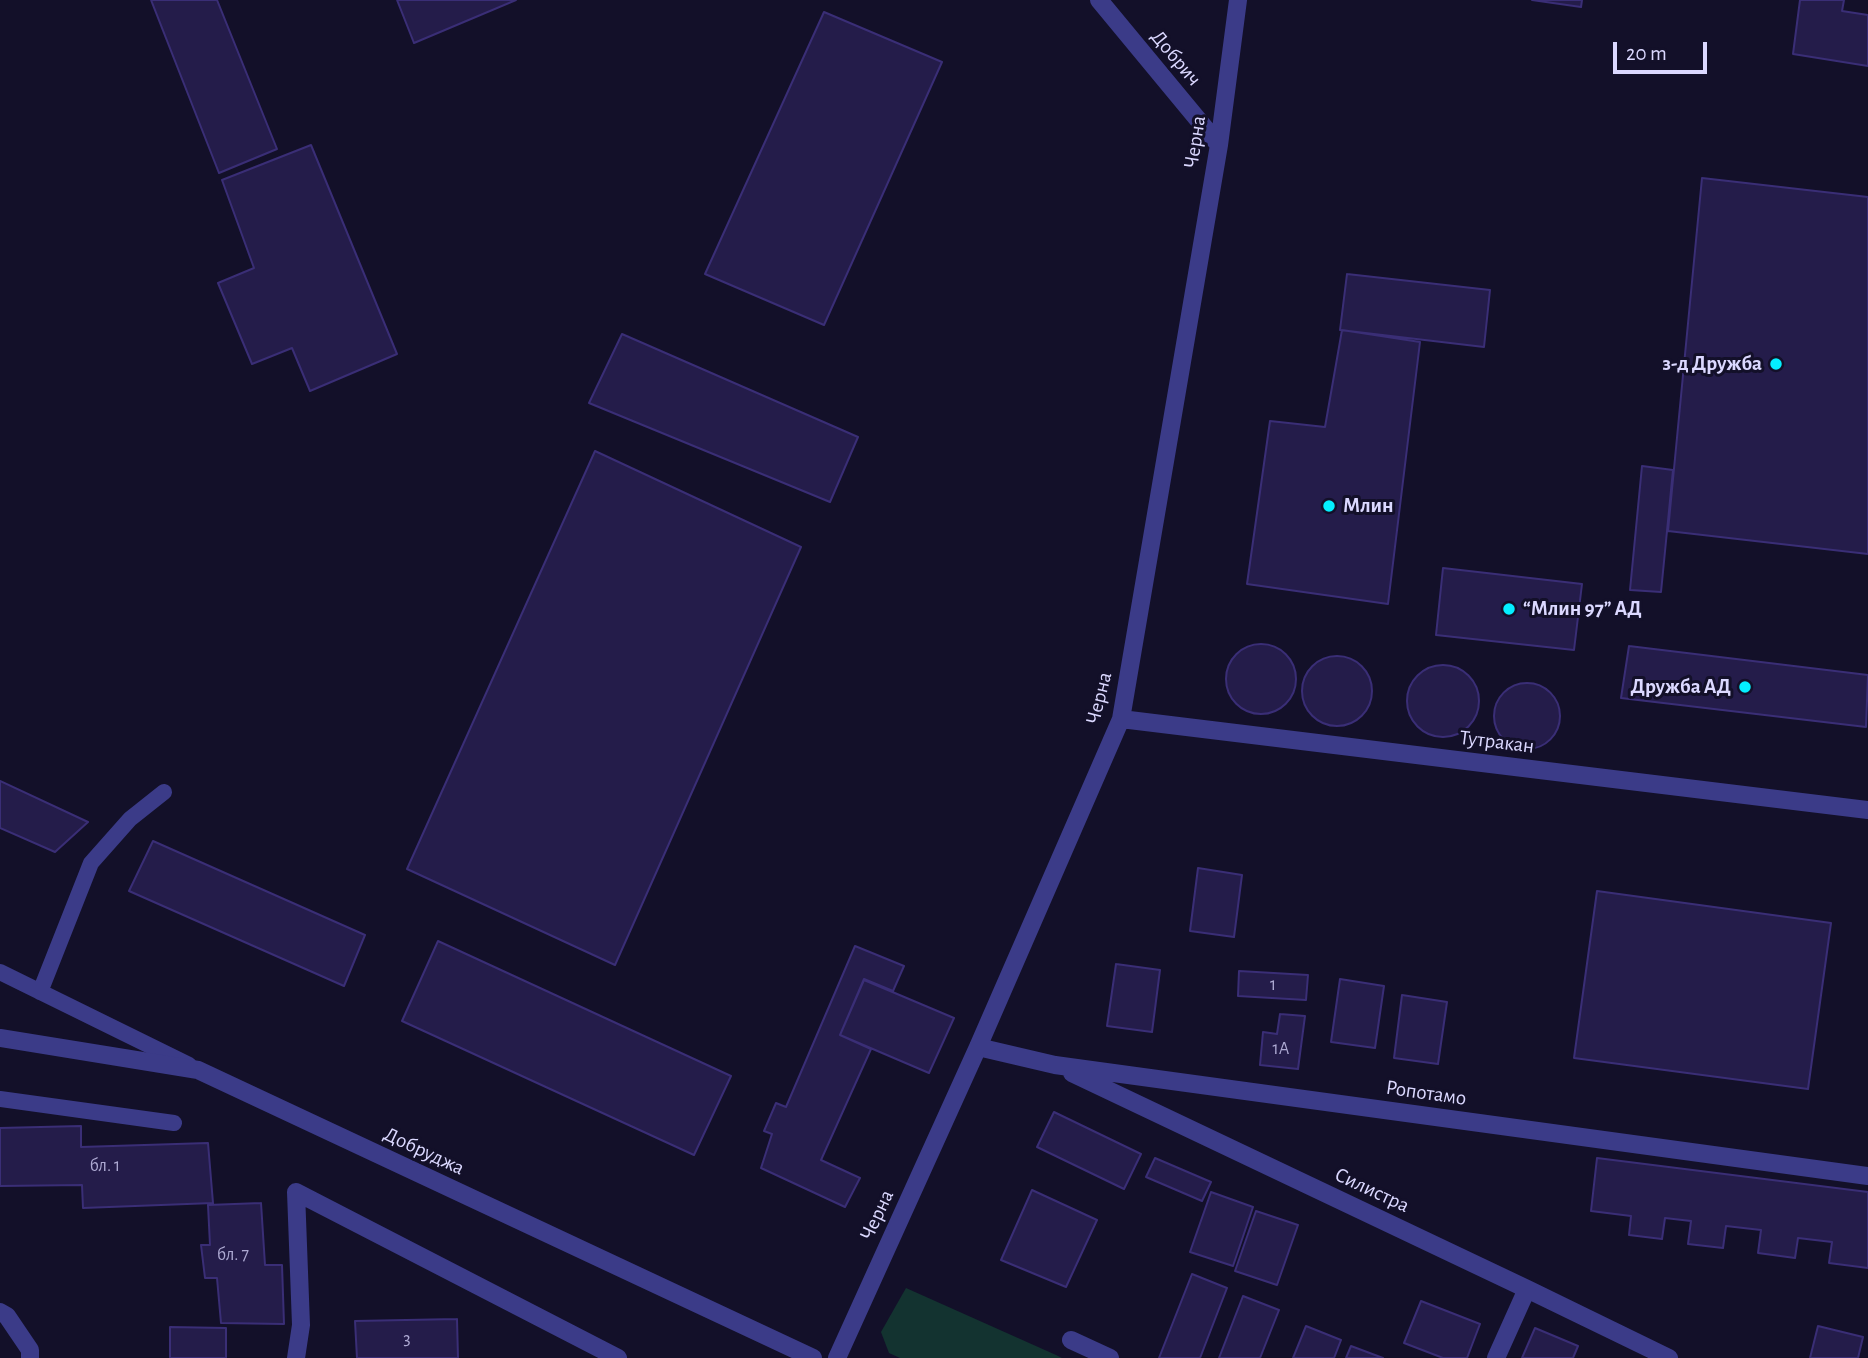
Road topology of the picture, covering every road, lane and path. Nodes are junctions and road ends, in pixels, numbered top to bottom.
1 (1099, 0) edge
2 (1238, 0) edge
3 (1219, 145) junction
4 (1121, 719) junction
5 (163, 792) dead end
6 (1868, 810) edge
7 (5, 976) edge
8 (40, 992) junction
9 (0, 1038) edge
10 (978, 1047) junction
11 (1055, 1065) junction
12 (198, 1070) junction
13 (0, 1099) edge
14 (174, 1124) dead end
15 (1868, 1177) edge
16 (1527, 1289) junction
17 (0, 1312) edge
18 (1071, 1340) dead end
19 (30, 1358) edge
20 (296, 1358) edge
21 (618, 1358) edge
22 (813, 1358) edge
23 (837, 1358) edge
24 (1110, 1358) edge
25 (1496, 1358) edge
26 (1669, 1358) edge

1 - 3 street, Добрич
2 - 3 street, Черна
3 - 4 street, Черна
4 - 6 street, Тутракан
4 - 10 street, Черна
5 - 8 lane
7 - 8 lane
8 - 12 lane
9 - 12 street, Добруджа
10 - 11 street, Ропотамо
10 - 23 street, Черна
11 - 15 street, Ропотамо
11 - 16 street, Силистра
12 - 22 street, Добруджа
13 - 14 lane
16 - 25 street
16 - 26 street, Силистра
17 - 19 street
18 - 24 street
20 - 21 street

